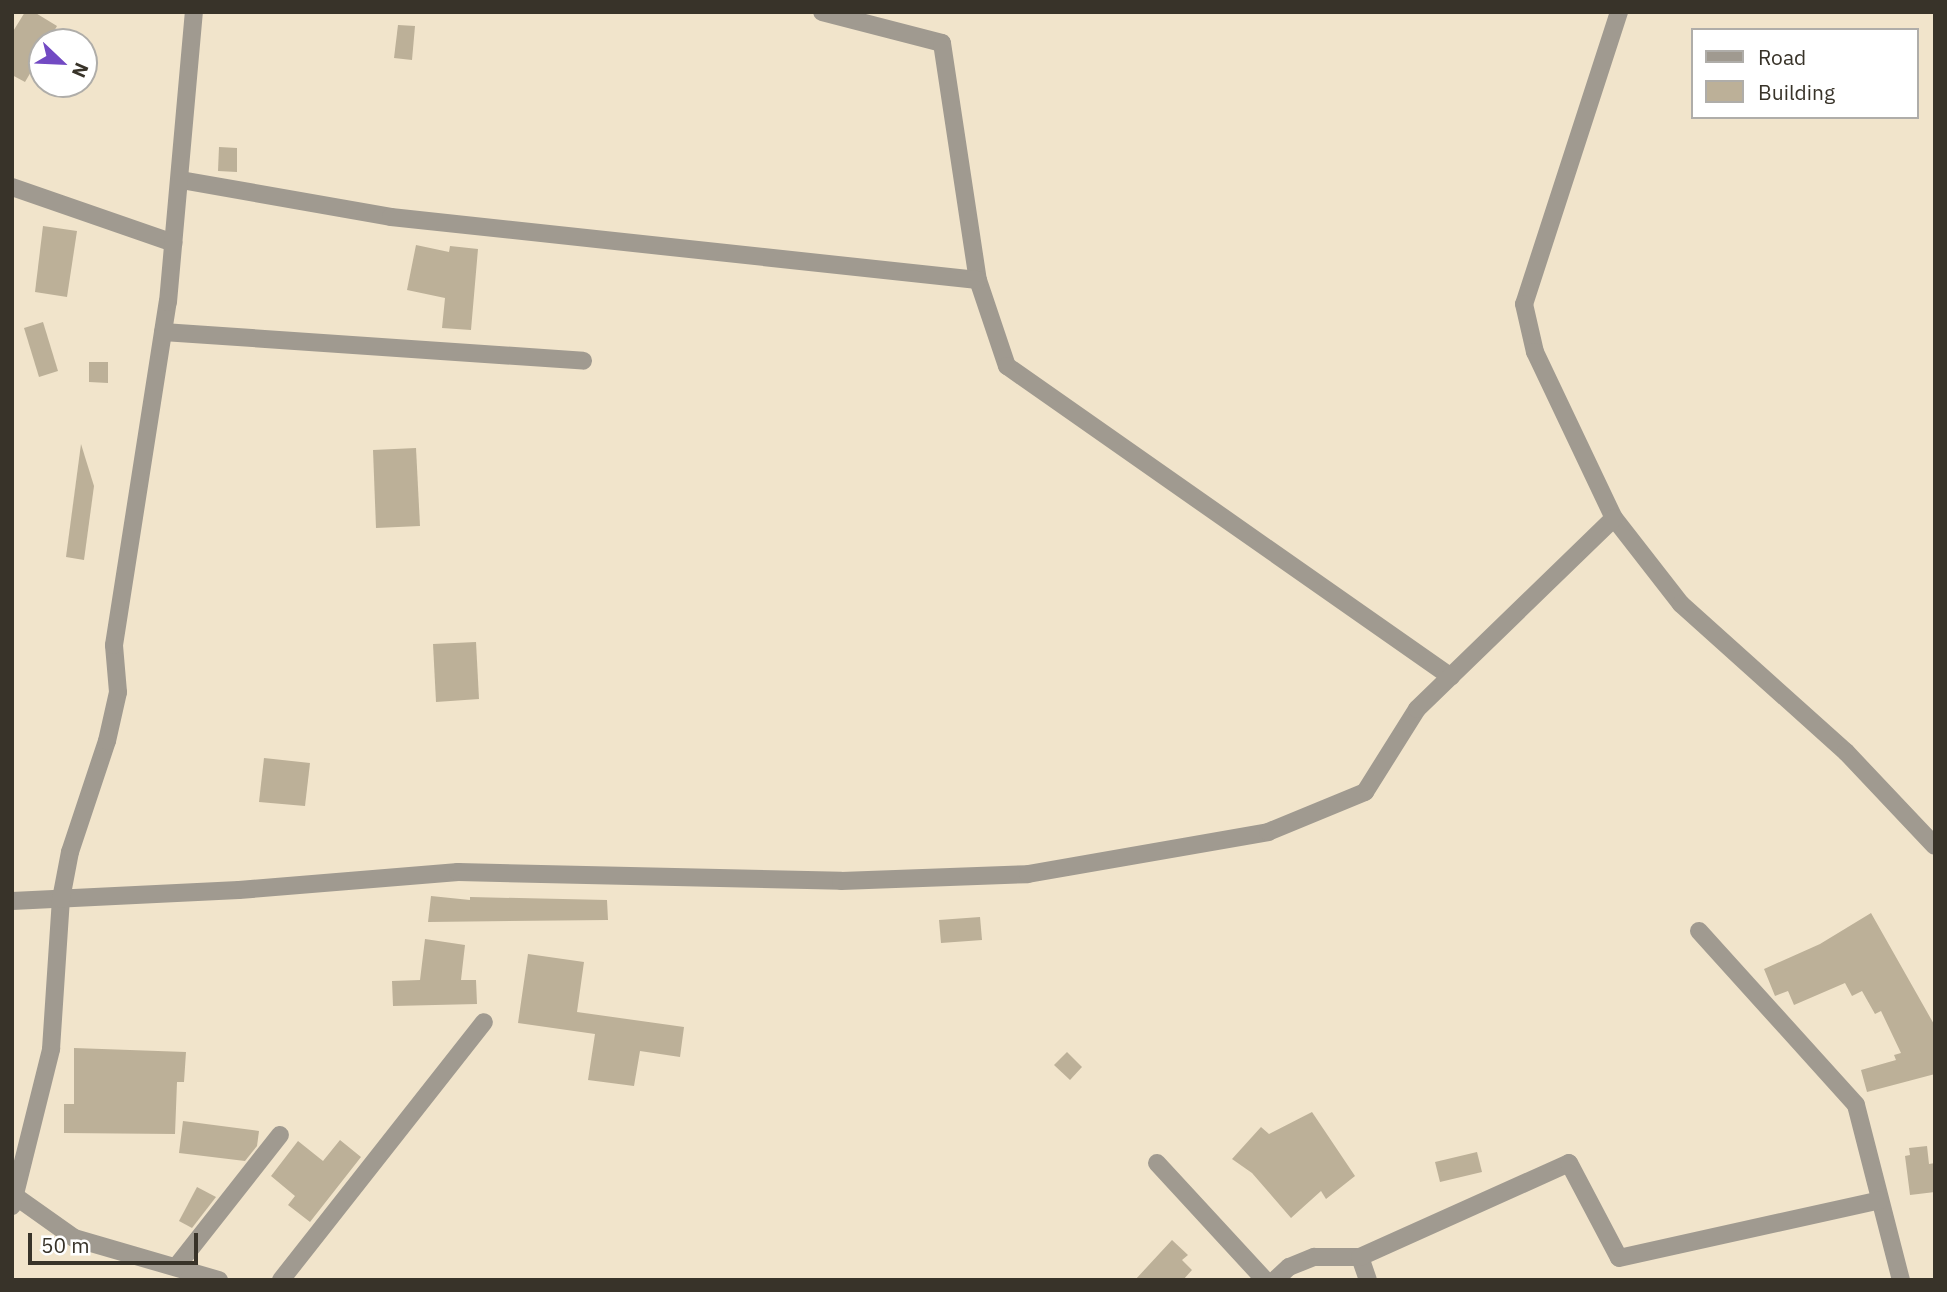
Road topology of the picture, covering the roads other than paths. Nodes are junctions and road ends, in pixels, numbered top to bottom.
1 (194, 12) edge
2 (822, 12) edge
3 (1619, 12) edge
4 (181, 180) junction
5 (12, 187) edge
6 (174, 243) junction
7 (978, 281) junction
8 (163, 332) junction
9 (583, 361) dead end
10 (1614, 518) junction
11 (1451, 677) junction
12 (1935, 846) edge
13 (61, 900) junction
14 (12, 901) edge
15 (1699, 931) dead end
16 (484, 1022) dead end
17 (280, 1135) dead end
18 (1157, 1163) dead end
19 (1880, 1200) junction
20 (14, 1201) edge
21 (1360, 1257) junction
22 (176, 1267) junction
23 (219, 1280) edge
24 (281, 1280) edge
25 (1265, 1280) edge
26 (1275, 1280) edge
27 (1368, 1280) edge
28 (1901, 1280) edge

1 - 4 street
2 - 7 street
3 - 10 street
4 - 6 street
4 - 7 street
5 - 6 street
6 - 8 street
7 - 11 street
8 - 9 street
8 - 13 street
10 - 11 street
10 - 12 street
11 - 13 street
13 - 14 street
13 - 20 street
15 - 19 street
16 - 24 street
17 - 22 street
18 - 25 street
19 - 21 street
19 - 28 street
20 - 22 street
21 - 26 street
21 - 27 street
22 - 23 street

